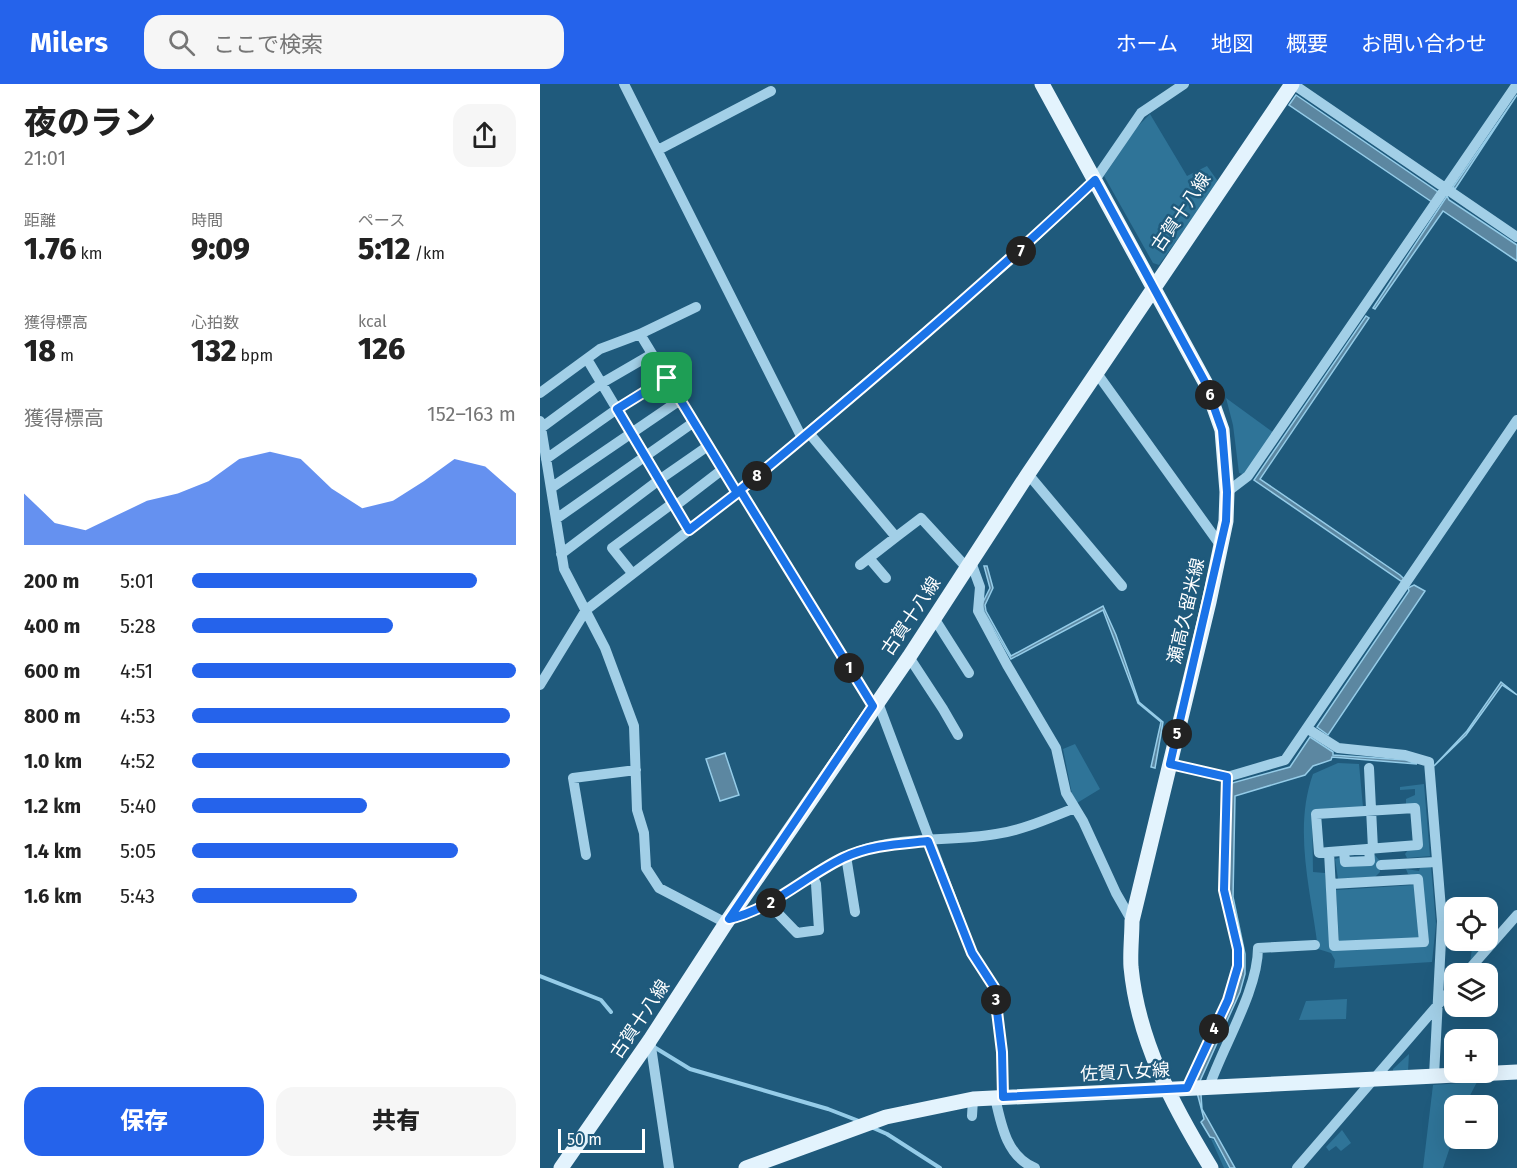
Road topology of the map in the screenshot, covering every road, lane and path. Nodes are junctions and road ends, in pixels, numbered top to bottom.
1 (624, 84) edge
2 (1042, 84) edge
3 (1184, 84) edge
4 (1292, 84) edge
5 (1517, 84) edge
6 (771, 92) dead end
7 (658, 150) junction
8 (1095, 180) junction
9 (1445, 188) junction
10 (1517, 237) edge
11 (1154, 286) junction
12 (696, 307) dead end
13 (640, 334) junction
14 (652, 354) junction
15 (587, 358) junction
16 (1096, 372) junction
17 (667, 378) junction
18 (602, 383) junction
19 (540, 393) edge
20 (680, 400) junction
21 (617, 409) junction
22 (1517, 420) edge
23 (694, 422) junction
24 (541, 425) edge
25 (630, 432) junction
26 (806, 436) junction
27 (708, 446) junction
28 (645, 456) junction
29 (546, 459) junction
30 (723, 470) junction
31 (1028, 474) junction
32 (659, 480) junction
33 (551, 488) junction
34 (738, 491) junction
35 (1227, 492) junction
36 (674, 505) junction
37 (556, 519) junction
38 (689, 530) junction
39 (897, 537) junction
40 (1221, 546) junction
41 (561, 554) junction
42 (969, 565) junction
43 (632, 573) junction
44 (886, 578) dead end
45 (1122, 586) dead end
46 (586, 610) junction
47 (934, 618) junction
48 (909, 657) junction
49 (969, 673) dead end
50 (541, 679) edge
51 (875, 703) junction
52 (1308, 729) junction
53 (958, 735) dead end
54 (1170, 764) junction
55 (1369, 768) dead end
56 (636, 771) junction
57 (1227, 777) junction
58 (1075, 808) junction
59 (1370, 810) junction
60 (928, 841) junction
61 (1402, 846) junction
62 (1374, 849) junction
63 (1329, 852) junction
64 (586, 855) dead end
65 (846, 856) junction
66 (1436, 862) junction
67 (1404, 863) junction
68 (1381, 865) junction
69 (812, 875) junction
70 (1405, 880) junction
71 (1382, 881) junction
72 (1331, 884) junction
73 (769, 904) junction
74 (855, 912) dead end
75 (1517, 915) edge
76 (727, 921) junction
77 (1132, 921) junction
78 (1315, 945) dead end
79 (1476, 963) edge
80 (1444, 998) edge
81 (1438, 1005) junction
82 (650, 1041) junction
83 (1517, 1072) edge
84 (1434, 1076) junction
85 (1375, 1079) junction
86 (1209, 1087) junction
87 (1187, 1088) junction
88 (1165, 1089) junction
89 (999, 1097) junction
90 (972, 1099) junction
91 (972, 1116) dead end
92 (561, 1168) edge
93 (669, 1168) edge
94 (746, 1168) edge
95 (1035, 1168) edge
96 (1211, 1168) edge
97 (1297, 1168) edge

1 - 7 street
2 - 8 main road, 瀬高久留米線
3 - 8 street
4 - 9 street
4 - 11 main road, 古賀十八線
5 - 9 street
6 - 7 street
7 - 26 street
8 - 11 main road, 瀬高久留米線
8 - 26 street
9 - 10 street
9 - 35 street
11 - 16 main road, 古賀十八線
11 - 35 main road, 瀬高久留米線
12 - 13 street
13 - 14 street
13 - 15 street
14 - 17 street
14 - 18 street
15 - 18 street
15 - 19 street
16 - 31 main road, 古賀十八線
16 - 40 street
17 - 20 street
17 - 21 street
18 - 21 street
18 - 24 street
20 - 23 street
20 - 25 street
21 - 25 street
21 - 29 street
22 - 52 street
23 - 27 street
23 - 28 street
24 - 29 street
25 - 28 street
25 - 33 street
26 - 34 street
26 - 39 street
27 - 30 street
27 - 32 street
28 - 32 street
28 - 37 street
29 - 33 street
30 - 34 street
30 - 36 street
31 - 42 main road, 古賀十八線
31 - 45 street
32 - 36 street
32 - 41 street
33 - 37 street
34 - 38 street
34 - 51 street
35 - 40 main road, 瀬高久留米線
36 - 38 street
36 - 43 street
37 - 41 street
38 - 43 street
39 - 42 street
39 - 44 street
40 - 54 main road, 瀬高久留米線
41 - 46 street
42 - 47 main road, 古賀十八線
42 - 58 street
43 - 46 street
46 - 50 street
46 - 56 street
47 - 48 main road, 古賀十八線
47 - 49 street
48 - 51 main road, 古賀十八線
48 - 53 street
51 - 60 street
51 - 76 main road, 古賀十八線
52 - 57 street
52 - 66 street
54 - 57 street
54 - 77 main road, 瀬高久留米線
55 - 59 street
56 - 64 street
56 - 76 street
57 - 87 street
58 - 60 street
58 - 77 street
59 - 61 street
59 - 62 street
59 - 63 street
60 - 65 street
60 - 89 street
61 - 62 street
61 - 67 street
62 - 63 street
62 - 68 street
63 - 72 street
65 - 69 street
65 - 74 street
66 - 67 street
66 - 81 street
67 - 68 street
67 - 70 street
68 - 71 street
69 - 73 street
69 - 73 street
70 - 71 street
70 - 72 street
71 - 72 street
73 - 76 street
75 - 79 street
76 - 82 main road, 古賀十八線
77 - 88 main road, 瀬高久留米線
78 - 86 street
80 - 81 street
81 - 84 street
81 - 85 street
82 - 92 main road, 古賀十八線
82 - 93 street
83 - 84 main road, 佐賀八女線
84 - 85 main road, 佐賀八女線
85 - 86 main road, 佐賀八女線
85 - 97 street
86 - 87 main road, 佐賀八女線
87 - 88 main road, 佐賀八女線
88 - 89 main road, 佐賀八女線
88 - 96 main road, 瀬高久留米線
89 - 90 main road, 佐賀八女線
89 - 95 street
90 - 91 street
90 - 94 main road, 佐賀八女線

